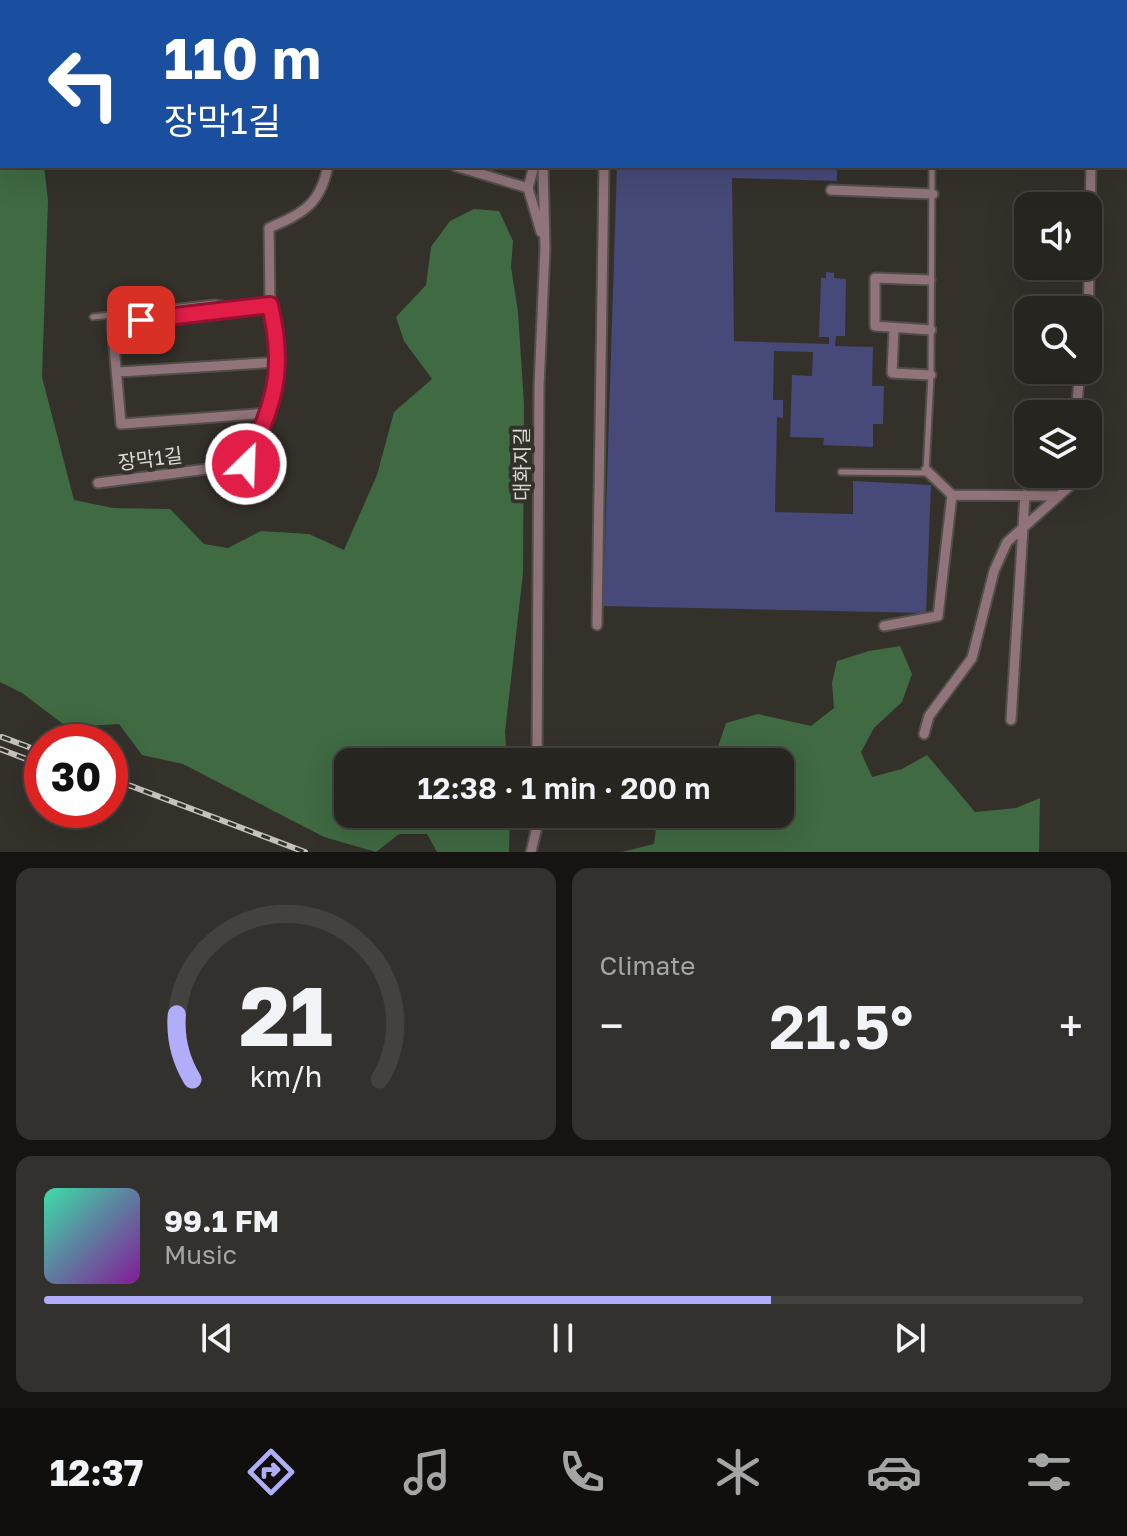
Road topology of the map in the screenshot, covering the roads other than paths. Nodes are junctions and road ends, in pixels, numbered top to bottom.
1 (328, 168) edge
2 (462, 168) edge
3 (533, 168) edge
4 (543, 168) edge
5 (604, 168) edge
6 (932, 168) edge
7 (1091, 168) edge
8 (528, 188) junction
9 (831, 190) dead end
10 (933, 194) junction
11 (545, 248) junction
12 (930, 280) junction
13 (1089, 296) edge
14 (270, 305) junction
15 (245, 308) junction
16 (112, 323) junction
17 (894, 328) junction
18 (931, 330) junction
19 (280, 362) junction
20 (118, 372) junction
21 (931, 375) junction
22 (269, 413) junction
23 (926, 470) junction
24 (841, 472) dead end
25 (98, 483) dead end
26 (1067, 488) edge
27 (952, 495) junction
28 (1025, 495) junction
29 (1058, 496) junction
30 (1025, 525) junction
31 (597, 625) dead end
32 (884, 626) dead end
33 (1011, 720) dead end
34 (924, 734) dead end
35 (537, 748) edge
36 (537, 828) edge
37 (531, 852) edge

1 - 14 street, 장막1길
2 - 8 street
3 - 8 street
4 - 11 street, 대화지길
5 - 31 street
6 - 10 lane
7 - 13 street
8 - 11 street
9 - 10 street
10 - 12 lane
11 - 35 street, 대화지길
12 - 17 street
12 - 18 lane
14 - 15 street
14 - 19 street, 장막1길
15 - 16 street
15 - 16 lane
16 - 20 street, 장막1길
17 - 18 street
17 - 21 street
18 - 21 lane
19 - 20 street
19 - 22 street, 장막1길
20 - 22 street, 장막1길
21 - 23 lane
22 - 25 street, 장막1길
23 - 24 lane
23 - 27 street
26 - 29 street
27 - 28 street
27 - 32 street
28 - 29 street
28 - 30 street
29 - 30 street
30 - 33 street
30 - 34 street
36 - 37 street

